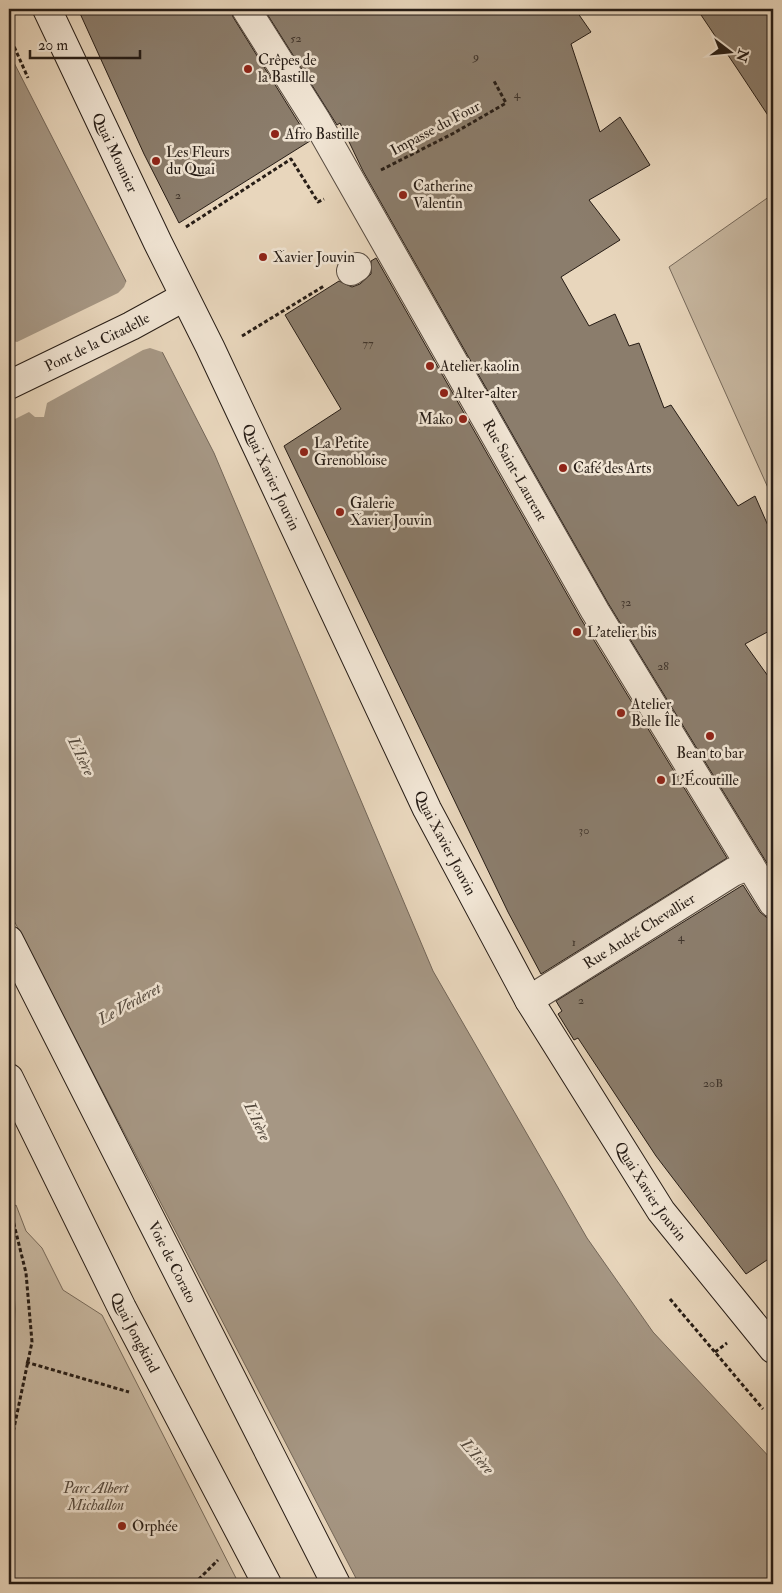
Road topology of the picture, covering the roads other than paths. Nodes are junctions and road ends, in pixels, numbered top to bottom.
1 (46, 9) edge
2 (246, 9) edge
3 (184, 297) junction
4 (9, 385) edge
5 (750, 865) junction
6 (773, 903) edge
7 (9, 940) edge
8 (529, 1000) junction
9 (9, 1078) edge
10 (771, 1341) edge
11 (267, 1584) edge
12 (336, 1584) edge

1 - 3 main road, Quai Mounier
2 - 5 main road, Rue Saint-Laurent
3 - 4 main road, Pont de la Citadelle
3 - 8 main road, Quai Xavier Jouvin
5 - 6 main road, Rue Saint-Laurent
5 - 8 main road, Rue André Chevallier
7 - 12 main road, Voie de Corato
8 - 10 main road, Quai Xavier Jouvin
9 - 11 main road, Quai Jongkind

